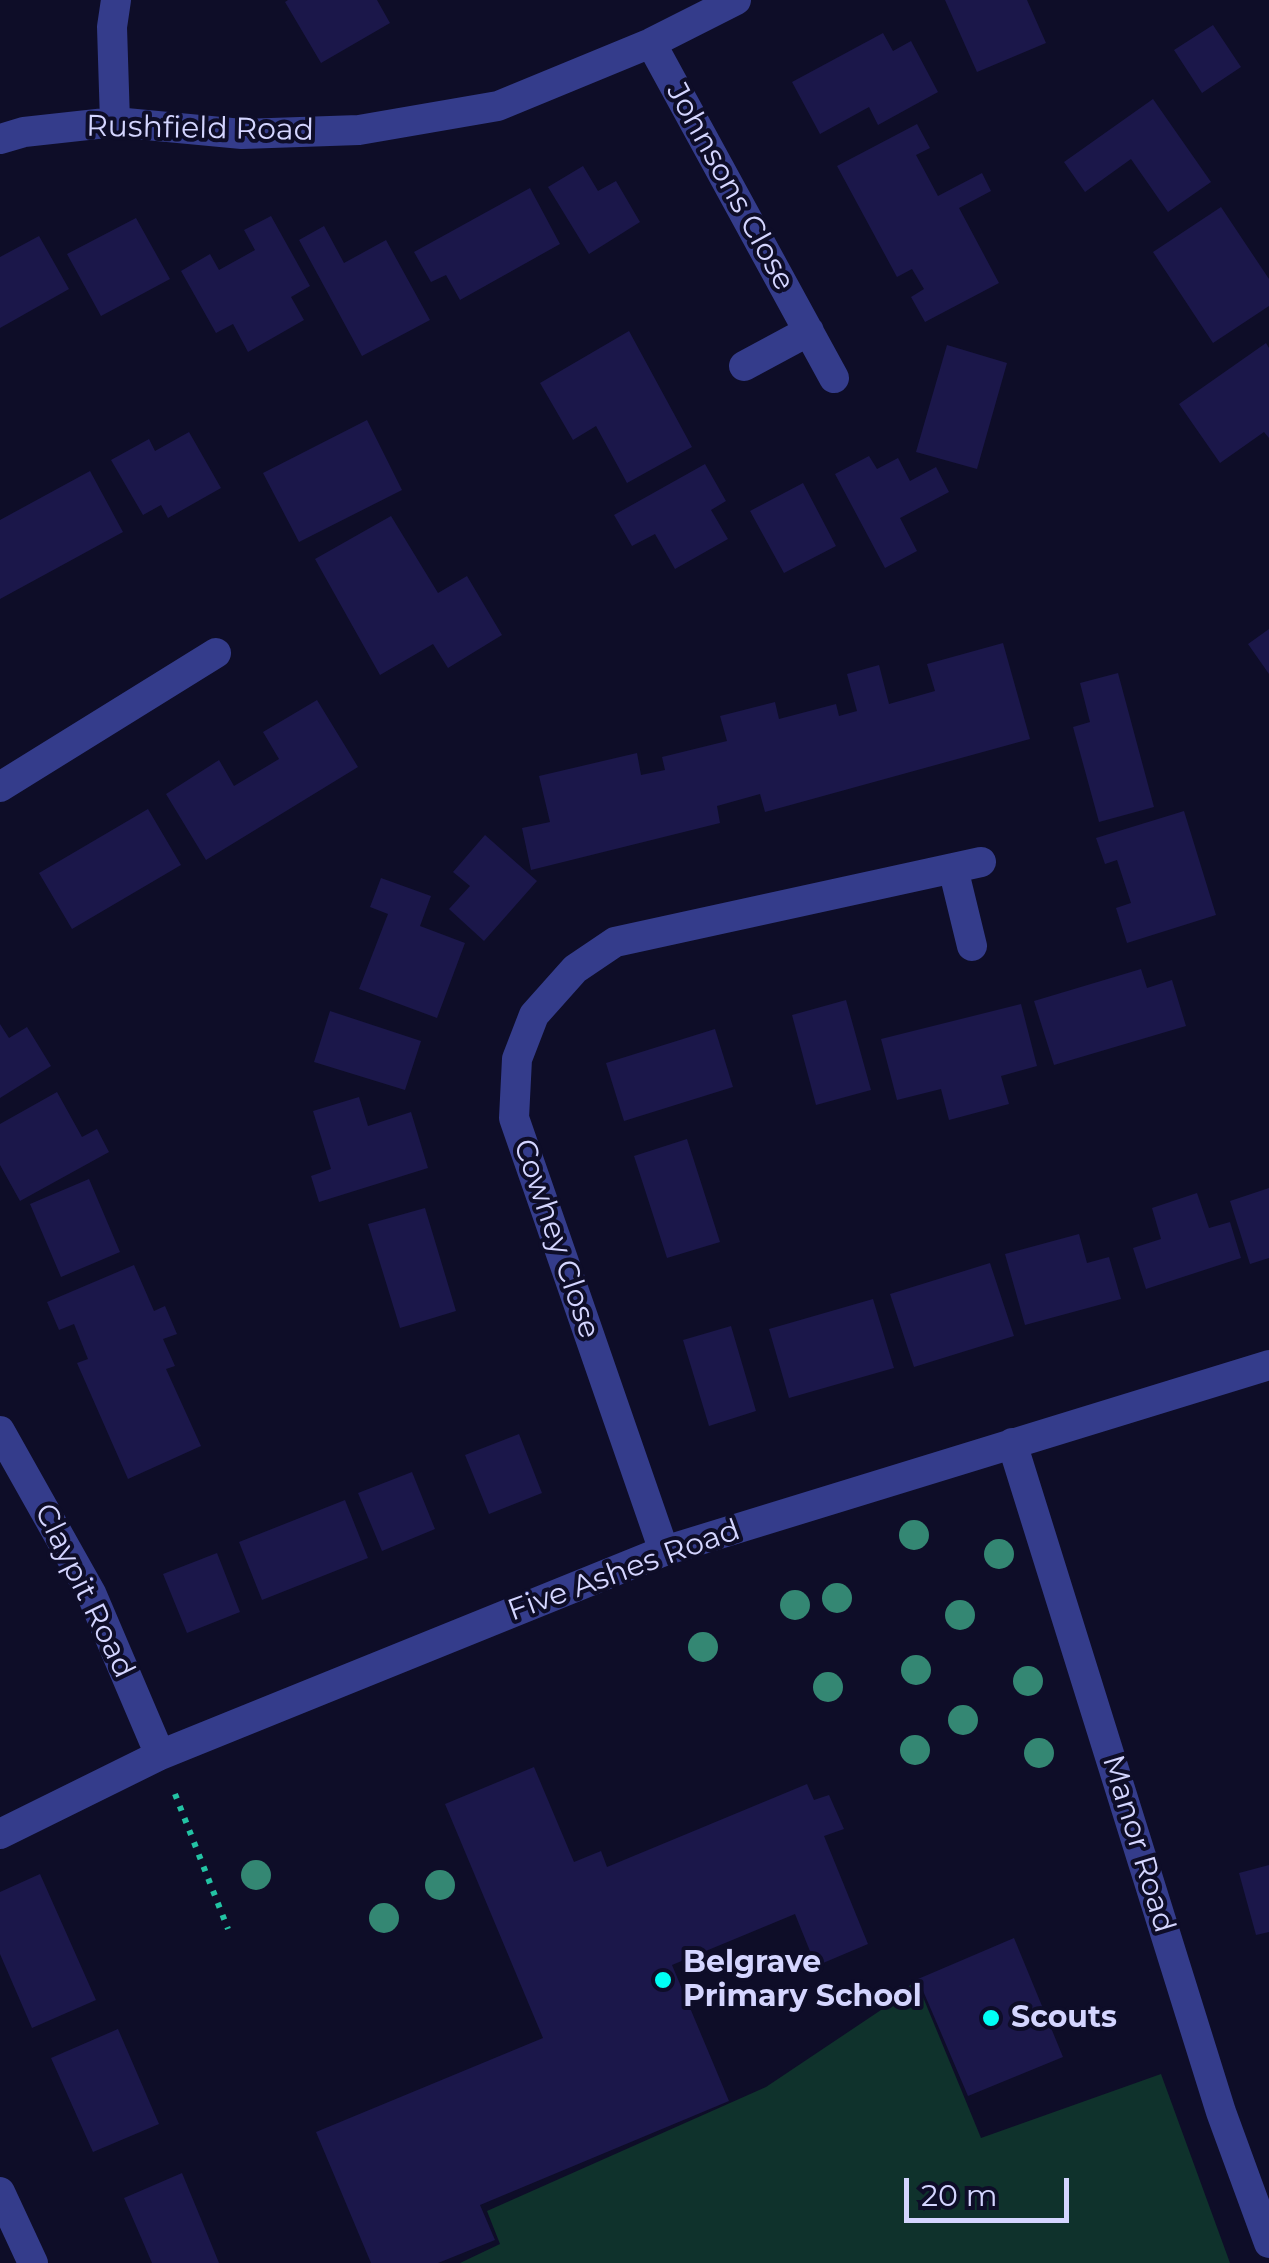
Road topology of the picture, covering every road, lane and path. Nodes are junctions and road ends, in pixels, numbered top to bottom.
1 (116, 0) edge
2 (736, 0) edge
3 (652, 43) junction
4 (115, 122) junction
5 (0, 139) edge
6 (809, 332) junction
7 (744, 366) dead end
8 (834, 378) dead end
9 (216, 653) dead end
10 (0, 787) edge
11 (972, 946) dead end
12 (1269, 1365) edge
13 (0, 1431) edge
14 (1012, 1443) junction
15 (664, 1550) junction
16 (160, 1756) junction
17 (0, 1834) edge
18 (228, 1929) dead end
19 (0, 2192) edge
20 (1269, 2242) edge
21 (33, 2263) edge

1 - 4 street
2 - 3 street, Rushfield Road
3 - 4 street, Rushfield Road
3 - 6 street, Johnsons Close
4 - 5 street, Rushfield Road
6 - 7 street
6 - 8 street, Johnsons Close
9 - 10 street
11 - 15 street, Cowhey Close
12 - 14 street, Five Ashes Road
13 - 16 street, Claypit Road
14 - 15 street, Five Ashes Road
14 - 20 street, Manor Road
15 - 16 street, Five Ashes Road
16 - 17 street, Five Ashes Road
16 - 18 path
19 - 21 street

